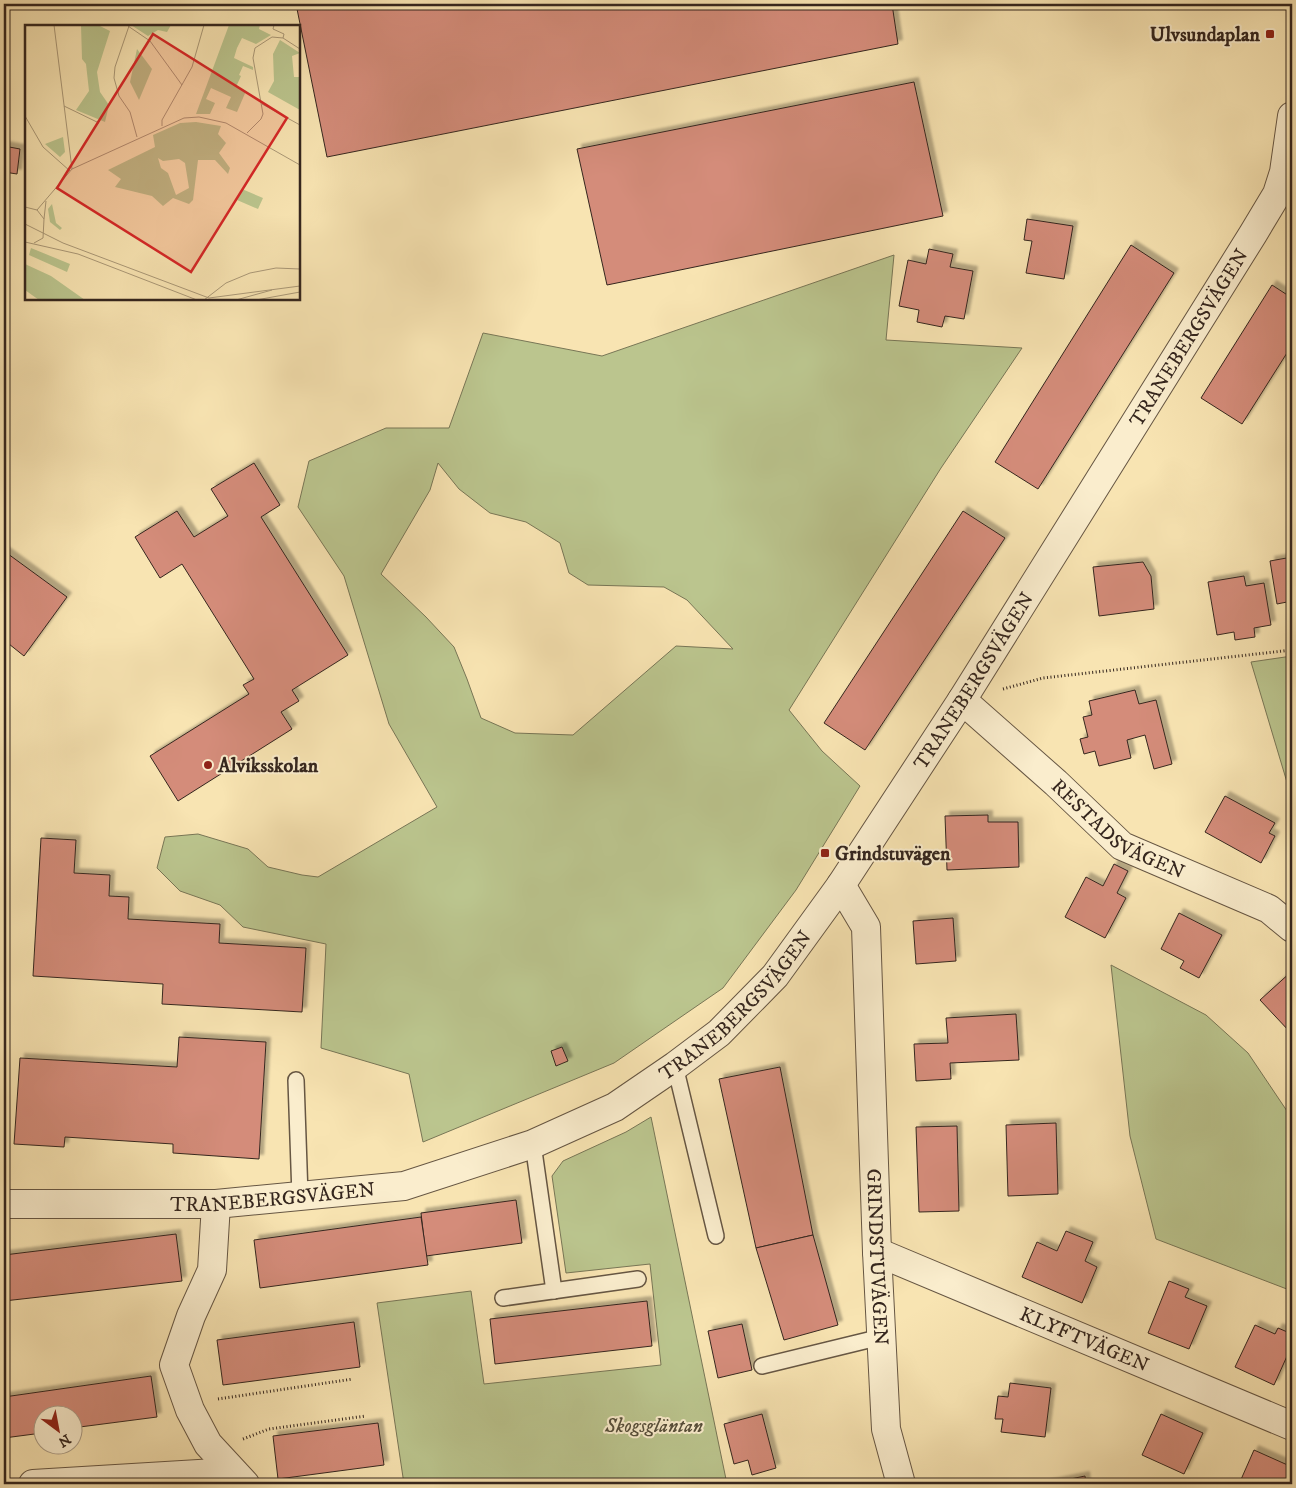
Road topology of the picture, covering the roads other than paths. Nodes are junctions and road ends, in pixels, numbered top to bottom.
1 (1292, 116) edge
2 (1286, 188) edge
3 (962, 700) junction
4 (841, 885) junction
5 (1292, 928) edge
6 (675, 1066) junction
7 (296, 1080) dead end
8 (533, 1144) junction
9 (300, 1196) junction
10 (4, 1204) edge
11 (216, 1204) junction
12 (716, 1236) dead end
13 (877, 1252) junction
14 (638, 1279) dead end
15 (554, 1291) junction
16 (503, 1298) dead end
17 (881, 1337) junction
18 (762, 1366) dead end
19 (1292, 1426) edge
20 (239, 1478) edge
21 (33, 1484) edge
22 (901, 1484) edge

1 - 2 street, TRANEBERGSVÄGEN
2 - 3 street, TRANEBERGSVÄGEN
3 - 4 street, TRANEBERGSVÄGEN
3 - 5 street, RESTADSVÄGEN
4 - 6 street, TRANEBERGSVÄGEN
4 - 13 street, GRINDSTUVÄGEN
6 - 8 street, TRANEBERGSVÄGEN
6 - 12 lane
7 - 9 lane
8 - 9 street, TRANEBERGSVÄGEN
8 - 15 lane
9 - 11 street, TRANEBERGSVÄGEN
10 - 11 street, TRANEBERGSVÄGEN
11 - 20 street
13 - 17 street, GRINDSTUVÄGEN
13 - 19 street, KLYFTVÄGEN
14 - 15 lane
15 - 16 lane
17 - 18 lane
17 - 22 street, GRINDSTUVÄGEN
20 - 21 street

